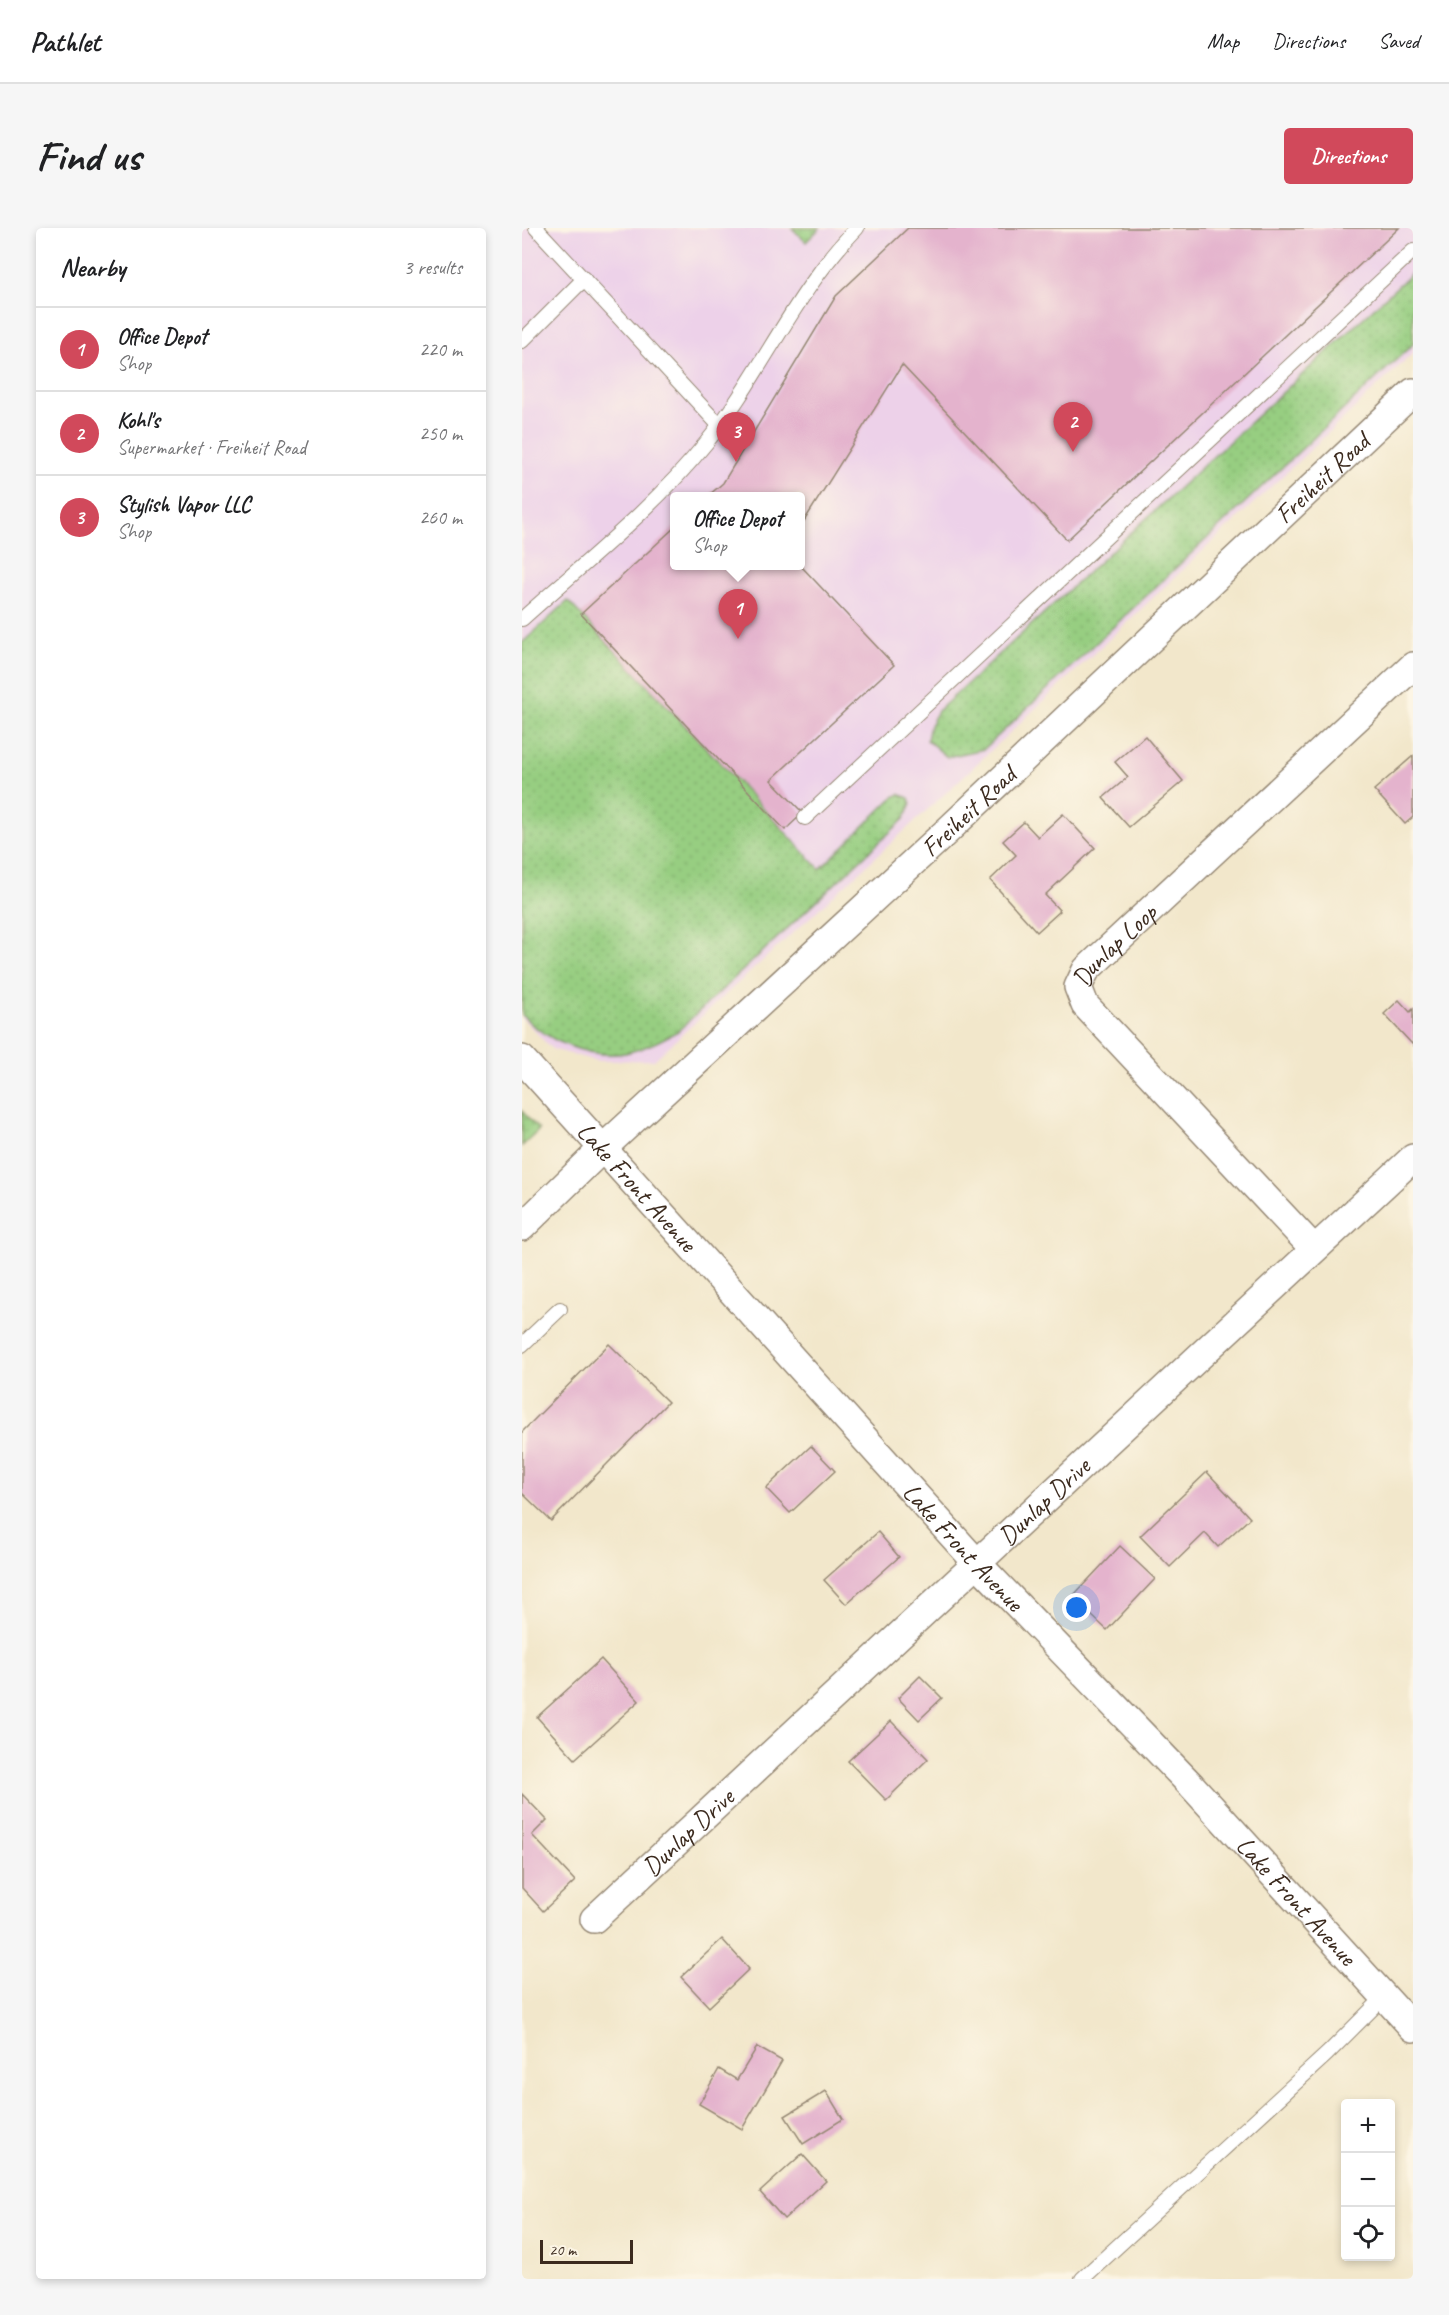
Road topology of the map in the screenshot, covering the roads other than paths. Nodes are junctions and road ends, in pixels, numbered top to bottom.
1 (536, 228) edge
2 (857, 228) edge
3 (1413, 251) edge
4 (584, 279) junction
5 (522, 341) edge
6 (1413, 392) edge
7 (719, 425) junction
8 (522, 619) edge
9 (1413, 666) edge
10 (805, 818) dead end
11 (522, 1059) edge
12 (603, 1149) junction
13 (1413, 1158) edge
14 (522, 1227) edge
15 (1314, 1249) junction
16 (560, 1309) dead end
17 (522, 1345) edge
18 (977, 1563) junction
19 (594, 1919) dead end
20 (1384, 1997) junction
21 (1413, 2028) edge
22 (1082, 2279) edge

1 - 4 lane
2 - 7 lane
3 - 10 lane
4 - 5 lane
4 - 7 lane
6 - 12 street, Freiheit Road
7 - 8 lane
9 - 15 street, Dunlap Loop
11 - 12 street, Lake Front Avenue
12 - 14 street, Freiheit Road
12 - 18 street, Lake Front Avenue
13 - 15 street, Dunlap Drive
15 - 18 street, Dunlap Drive
16 - 17 lane
18 - 19 street, Dunlap Drive
18 - 20 street, Lake Front Avenue
20 - 21 street, Lake Front Avenue
20 - 22 lane

